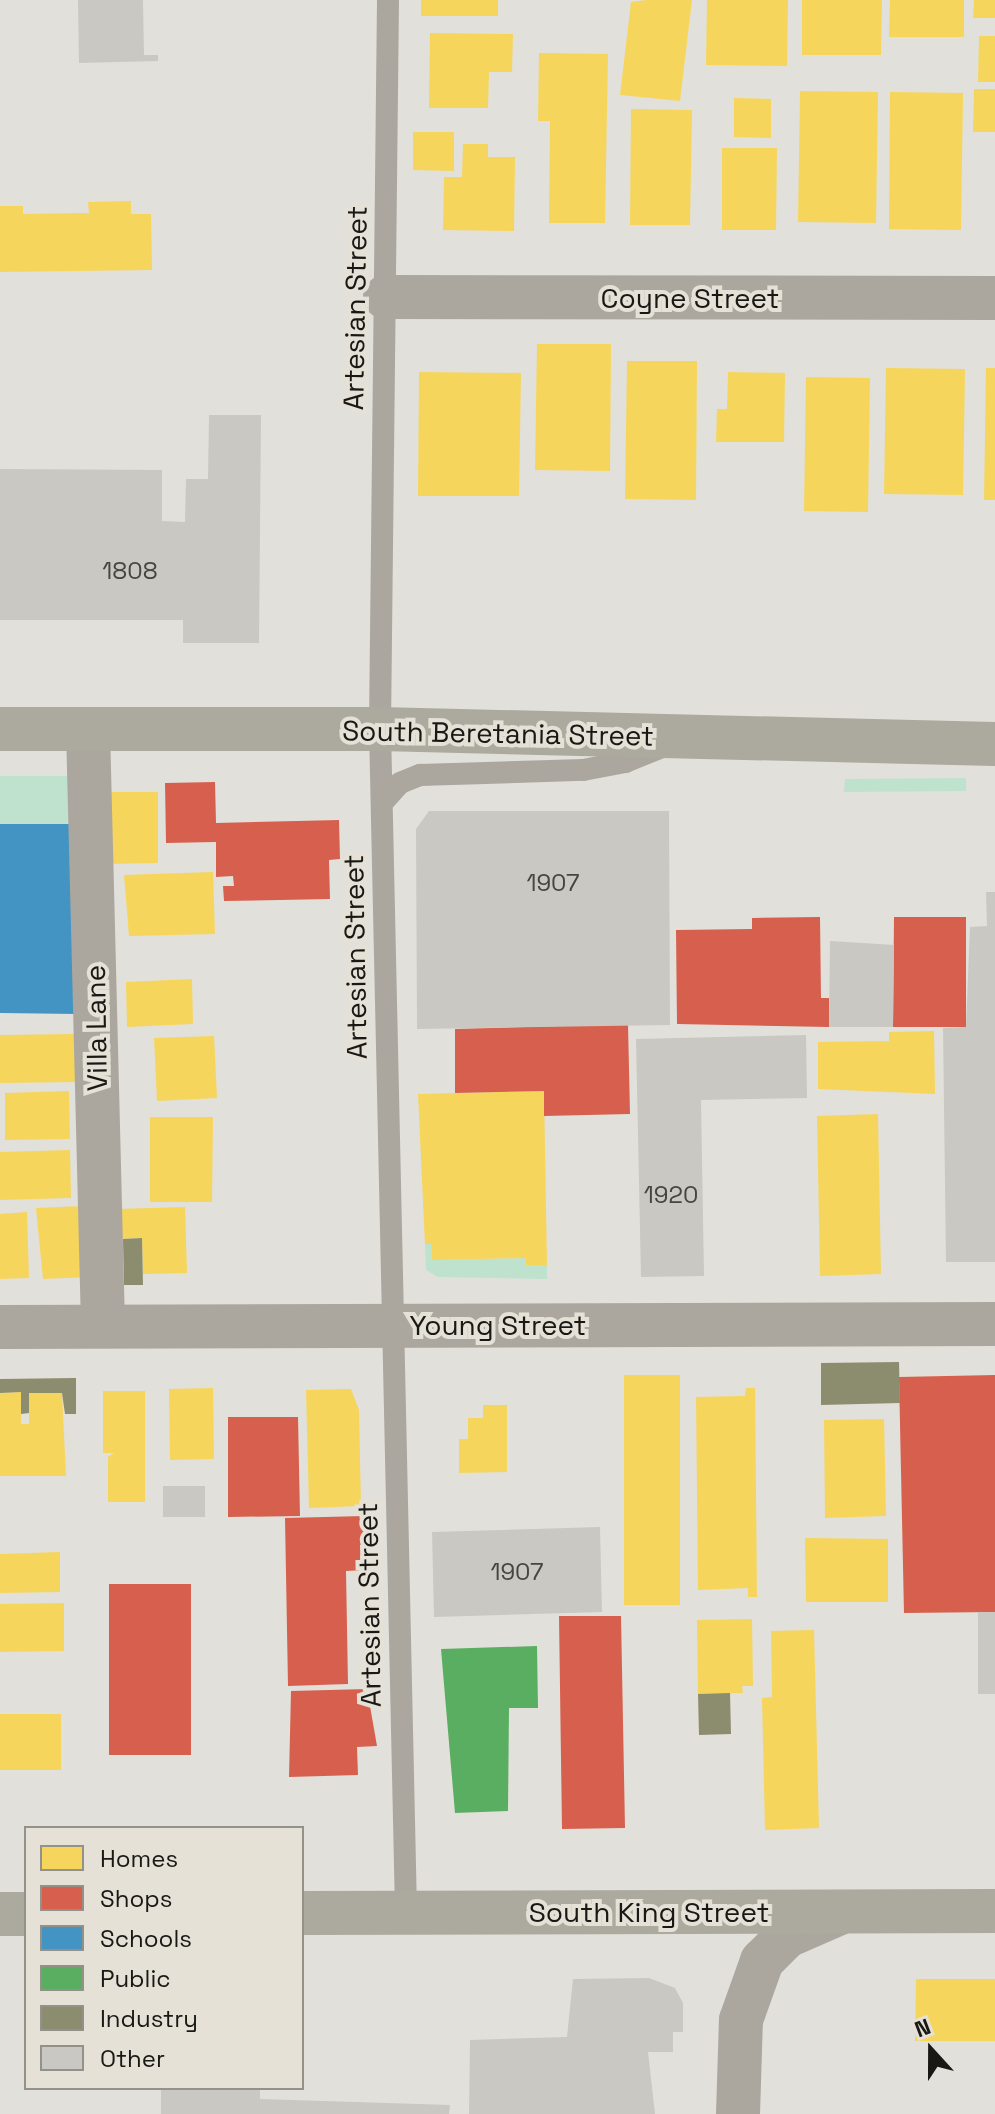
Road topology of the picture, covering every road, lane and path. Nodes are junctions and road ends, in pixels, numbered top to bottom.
1 (388, 0) edge
2 (385, 297) junction
3 (995, 298) edge
4 (0, 729) edge
5 (88, 729) junction
6 (380, 729) junction
7 (683, 738) junction
8 (995, 744) edge
9 (383, 802) junction
10 (995, 1324) edge
11 (391, 1325) junction
12 (103, 1326) junction
13 (0, 1327) edge
14 (995, 1911) edge
15 (842, 1912) junction
16 (304, 1913) edge
17 (406, 1913) junction
18 (0, 1914) edge
19 (24, 1914) edge
20 (738, 2114) edge

1 - 2 lane, Artesian Street
2 - 3 street, Coyne Street
2 - 6 lane, Artesian Street
4 - 5 main road, South Beretania Street
5 - 6 main road, South Beretania Street
5 - 12 street, Villa Lane
6 - 7 main road, South Beretania Street
6 - 9 lane, Artesian Street
7 - 8 main road, South Beretania Street
7 - 9 lane
9 - 11 lane, Artesian Street
10 - 11 street, Young Street
11 - 12 street, Young Street
11 - 17 lane, Artesian Street
12 - 13 street, Young Street
14 - 15 main road, South King Street
15 - 17 main road, South King Street
15 - 20 street
16 - 17 main road, South King Street
18 - 19 main road

